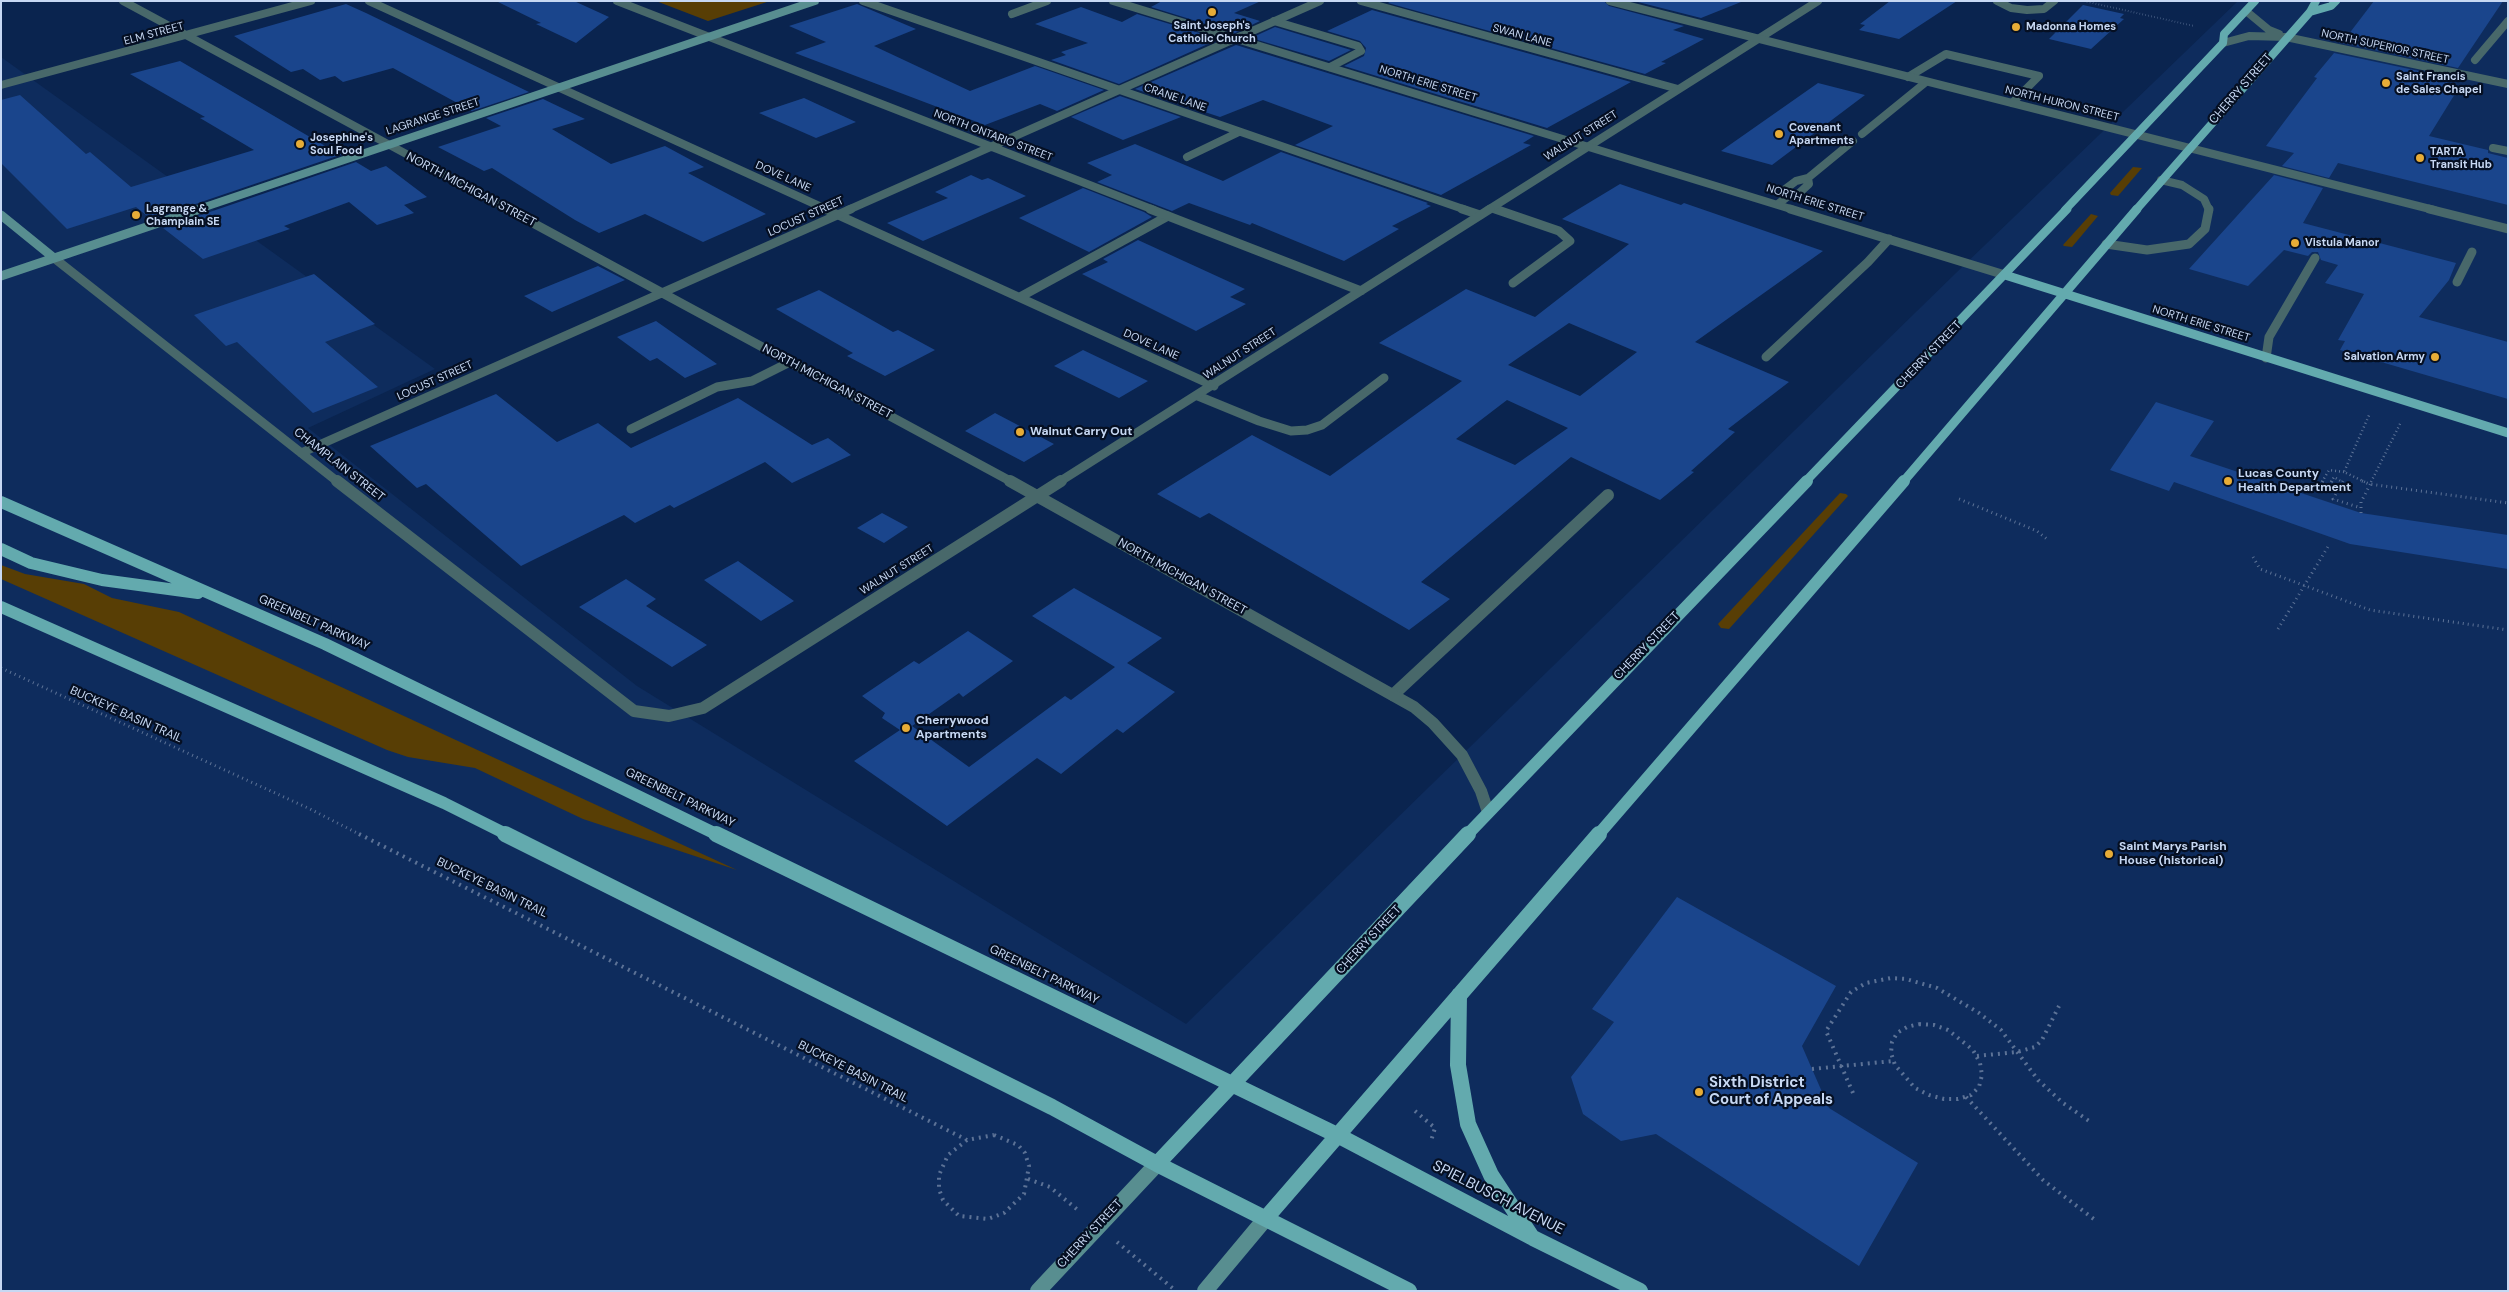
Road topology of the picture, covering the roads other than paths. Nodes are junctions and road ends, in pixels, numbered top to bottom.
1 (123, 1) edge
2 (311, 1) edge
3 (369, 1) edge
4 (618, 1) edge
5 (815, 1) edge
6 (863, 1) edge
7 (1046, 1) edge
8 (1113, 1) edge
9 (1320, 1) edge
10 (1361, 1) edge
11 (1818, 1) edge
12 (1997, 1) edge
13 (2054, 1) edge
14 (2255, 1) edge
15 (2316, 1) edge
16 (2336, 1) edge
17 (1613, 2) edge
18 (2246, 11) junction
19 (2310, 12) junction
20 (1012, 14) dead end
21 (1274, 21) junction
22 (2508, 21) edge
23 (186, 35) junction
24 (709, 37) junction
25 (2286, 37) junction
26 (1236, 38) junction
27 (1760, 39) junction
28 (2223, 43) junction
29 (2475, 60) dead end
30 (1330, 67) junction
31 (1908, 77) junction
32 (1926, 82) junction
33 (2508, 84) edge
34 (1, 85) edge
35 (558, 87) junction
36 (1678, 89) junction
37 (1121, 91) junction
38 (2012, 103) junction
39 (1239, 132) junction
40 (1862, 134) dead end
41 (2135, 135) junction
42 (1853, 141) dead end
43 (386, 144) junction
44 (1589, 146) junction
45 (992, 148) junction
46 (2189, 148) junction
47 (2493, 148) dead end
48 (2508, 151) edge
49 (1187, 157) dead end
50 (2161, 180) junction
51 (1778, 204) junction
52 (1492, 208) junction
53 (1, 215) edge
54 (839, 215) junction
55 (1480, 215) junction
56 (1168, 216) junction
57 (2508, 229) edge
58 (1889, 239) junction
59 (2106, 244) junction
60 (2472, 252) dead end
61 (54, 258) junction
62 (2315, 258) dead end
63 (2005, 275) junction
64 (1, 276) edge
65 (2457, 282) dead end
66 (1513, 283) dead end
67 (1360, 291) junction
68 (662, 293) junction
69 (2064, 295) junction
70 (1020, 297) junction
71 (1766, 357) dead end
72 (2266, 358) junction
73 (790, 362) junction
74 (1384, 378) dead end
75 (1214, 386) junction
76 (1198, 396) junction
77 (631, 428) dead end
78 (2508, 433) edge
79 (300, 453) junction
80 (1608, 495) dead end
81 (1038, 496) junction
82 (1, 502) edge
83 (1, 549) edge
84 (212, 595) junction
85 (1, 608) edge
86 (1393, 695) junction
87 (669, 716) joint
88 (1488, 812) junction
89 (1459, 995) junction
90 (1232, 1084) junction
91 (1339, 1136) junction
92 (1157, 1164) junction
93 (1266, 1218) junction
94 (1533, 1238) junction
95 (1038, 1291) edge
96 (1205, 1291) edge
97 (1409, 1291) edge
98 (1640, 1291) edge

1 - 23 street, NORTH MICHIGAN STREET
2 - 23 street, ELM STREET
3 - 35 street, DOVE LANE
4 - 24 street, NORTH ONTARIO STREET
5 - 24 main road, LAGRANGE STREET
6 - 37 street, CRANE LANE
7 - 20 street
8 - 26 street, NORTH ERIE STREET
9 - 21 street, LOCUST STREET
10 - 36 street, SWAN LANE
11 - 27 street, WALNUT STREET
12 - 13 street
14 - 18 main road, CHERRY STREET
15 - 19 main road, CHERRY STREET
16 - 19 main road
17 - 27 street, NORTH HURON STREET
18 - 25 street, NORTH SUPERIOR STREET
18 - 28 main road, CHERRY STREET
19 - 25 main road, CHERRY STREET
21 - 26 street, LOCUST STREET
21 - 30 street
22 - 29 street
23 - 34 street, ELM STREET
23 - 43 street, NORTH MICHIGAN STREET
24 - 35 main road, LAGRANGE STREET
24 - 45 street, NORTH ONTARIO STREET
25 - 28 street, NORTH SUPERIOR STREET
25 - 33 street, NORTH SUPERIOR STREET
25 - 46 main road, CHERRY STREET
26 - 30 street, NORTH ERIE STREET
26 - 37 street, LOCUST STREET
27 - 31 street, NORTH HURON STREET
27 - 36 street, WALNUT STREET
28 - 41 main road, CHERRY STREET
30 - 44 street, NORTH ERIE STREET
31 - 32 street, NORTH HURON STREET
31 - 38 street
32 - 38 street, NORTH HURON STREET
32 - 40 street
35 - 43 main road, LAGRANGE STREET
35 - 54 street, DOVE LANE
36 - 44 street, WALNUT STREET
37 - 39 street, CRANE LANE
37 - 45 street, LOCUST STREET
38 - 41 street, NORTH HURON STREET
39 - 49 street
39 - 55 street, CRANE LANE
41 - 46 street, NORTH HURON STREET
41 - 63 main road, CHERRY STREET
42 - 51 street
43 - 61 main road, LAGRANGE STREET
43 - 68 street, NORTH MICHIGAN STREET
44 - 51 street, NORTH ERIE STREET
44 - 52 street, WALNUT STREET
45 - 54 street, LOCUST STREET
45 - 56 street, NORTH ONTARIO STREET
46 - 50 main road, CHERRY STREET
46 - 57 street, NORTH HURON STREET
47 - 48 street
50 - 59 main road, CHERRY STREET
50 - 59 street
51 - 58 street, NORTH ERIE STREET
52 - 55 street, WALNUT STREET
52 - 66 street
53 - 61 main road, CHAMPLAIN STREET
54 - 68 street, LOCUST STREET
54 - 70 street, DOVE LANE
55 - 67 street, WALNUT STREET
56 - 67 street, NORTH ONTARIO STREET
56 - 70 street
58 - 63 street, NORTH ERIE STREET
58 - 71 street
59 - 69 main road, CHERRY STREET
60 - 65 street
61 - 64 main road, LAGRANGE STREET
61 - 79 street, CHAMPLAIN STREET
62 - 72 street
63 - 69 main road, NORTH ERIE STREET
63 - 88 main road, CHERRY STREET
67 - 75 street, WALNUT STREET
68 - 73 street, NORTH MICHIGAN STREET
68 - 79 street, LOCUST STREET
69 - 72 main road, NORTH ERIE STREET
69 - 89 main road, CHERRY STREET
70 - 75 street, DOVE LANE
72 - 78 main road, NORTH ERIE STREET
73 - 77 street
73 - 81 street, NORTH MICHIGAN STREET
74 - 76 street
75 - 76 street, WALNUT STREET
76 - 81 street, WALNUT STREET
79 - 87 street, CHAMPLAIN STREET
80 - 86 street
81 - 86 street, NORTH MICHIGAN STREET
81 - 87 street, WALNUT STREET
82 - 84 main road, GREENBELT PARKWAY
83 - 84 main road
84 - 90 main road, GREENBELT PARKWAY
85 - 92 main road
86 - 88 street, NORTH MICHIGAN STREET
88 - 90 main road, CHERRY STREET
89 - 91 main road, CHERRY STREET
89 - 94 main road
90 - 91 main road, GREENBELT PARKWAY
90 - 92 main road, CHERRY STREET
91 - 93 main road, CHERRY STREET
91 - 94 main road, SPIELBUSCH AVENUE
92 - 93 main road
92 - 95 main road, CHERRY STREET
93 - 96 main road, CHERRY STREET
93 - 97 main road
94 - 98 main road, SPIELBUSCH AVENUE

